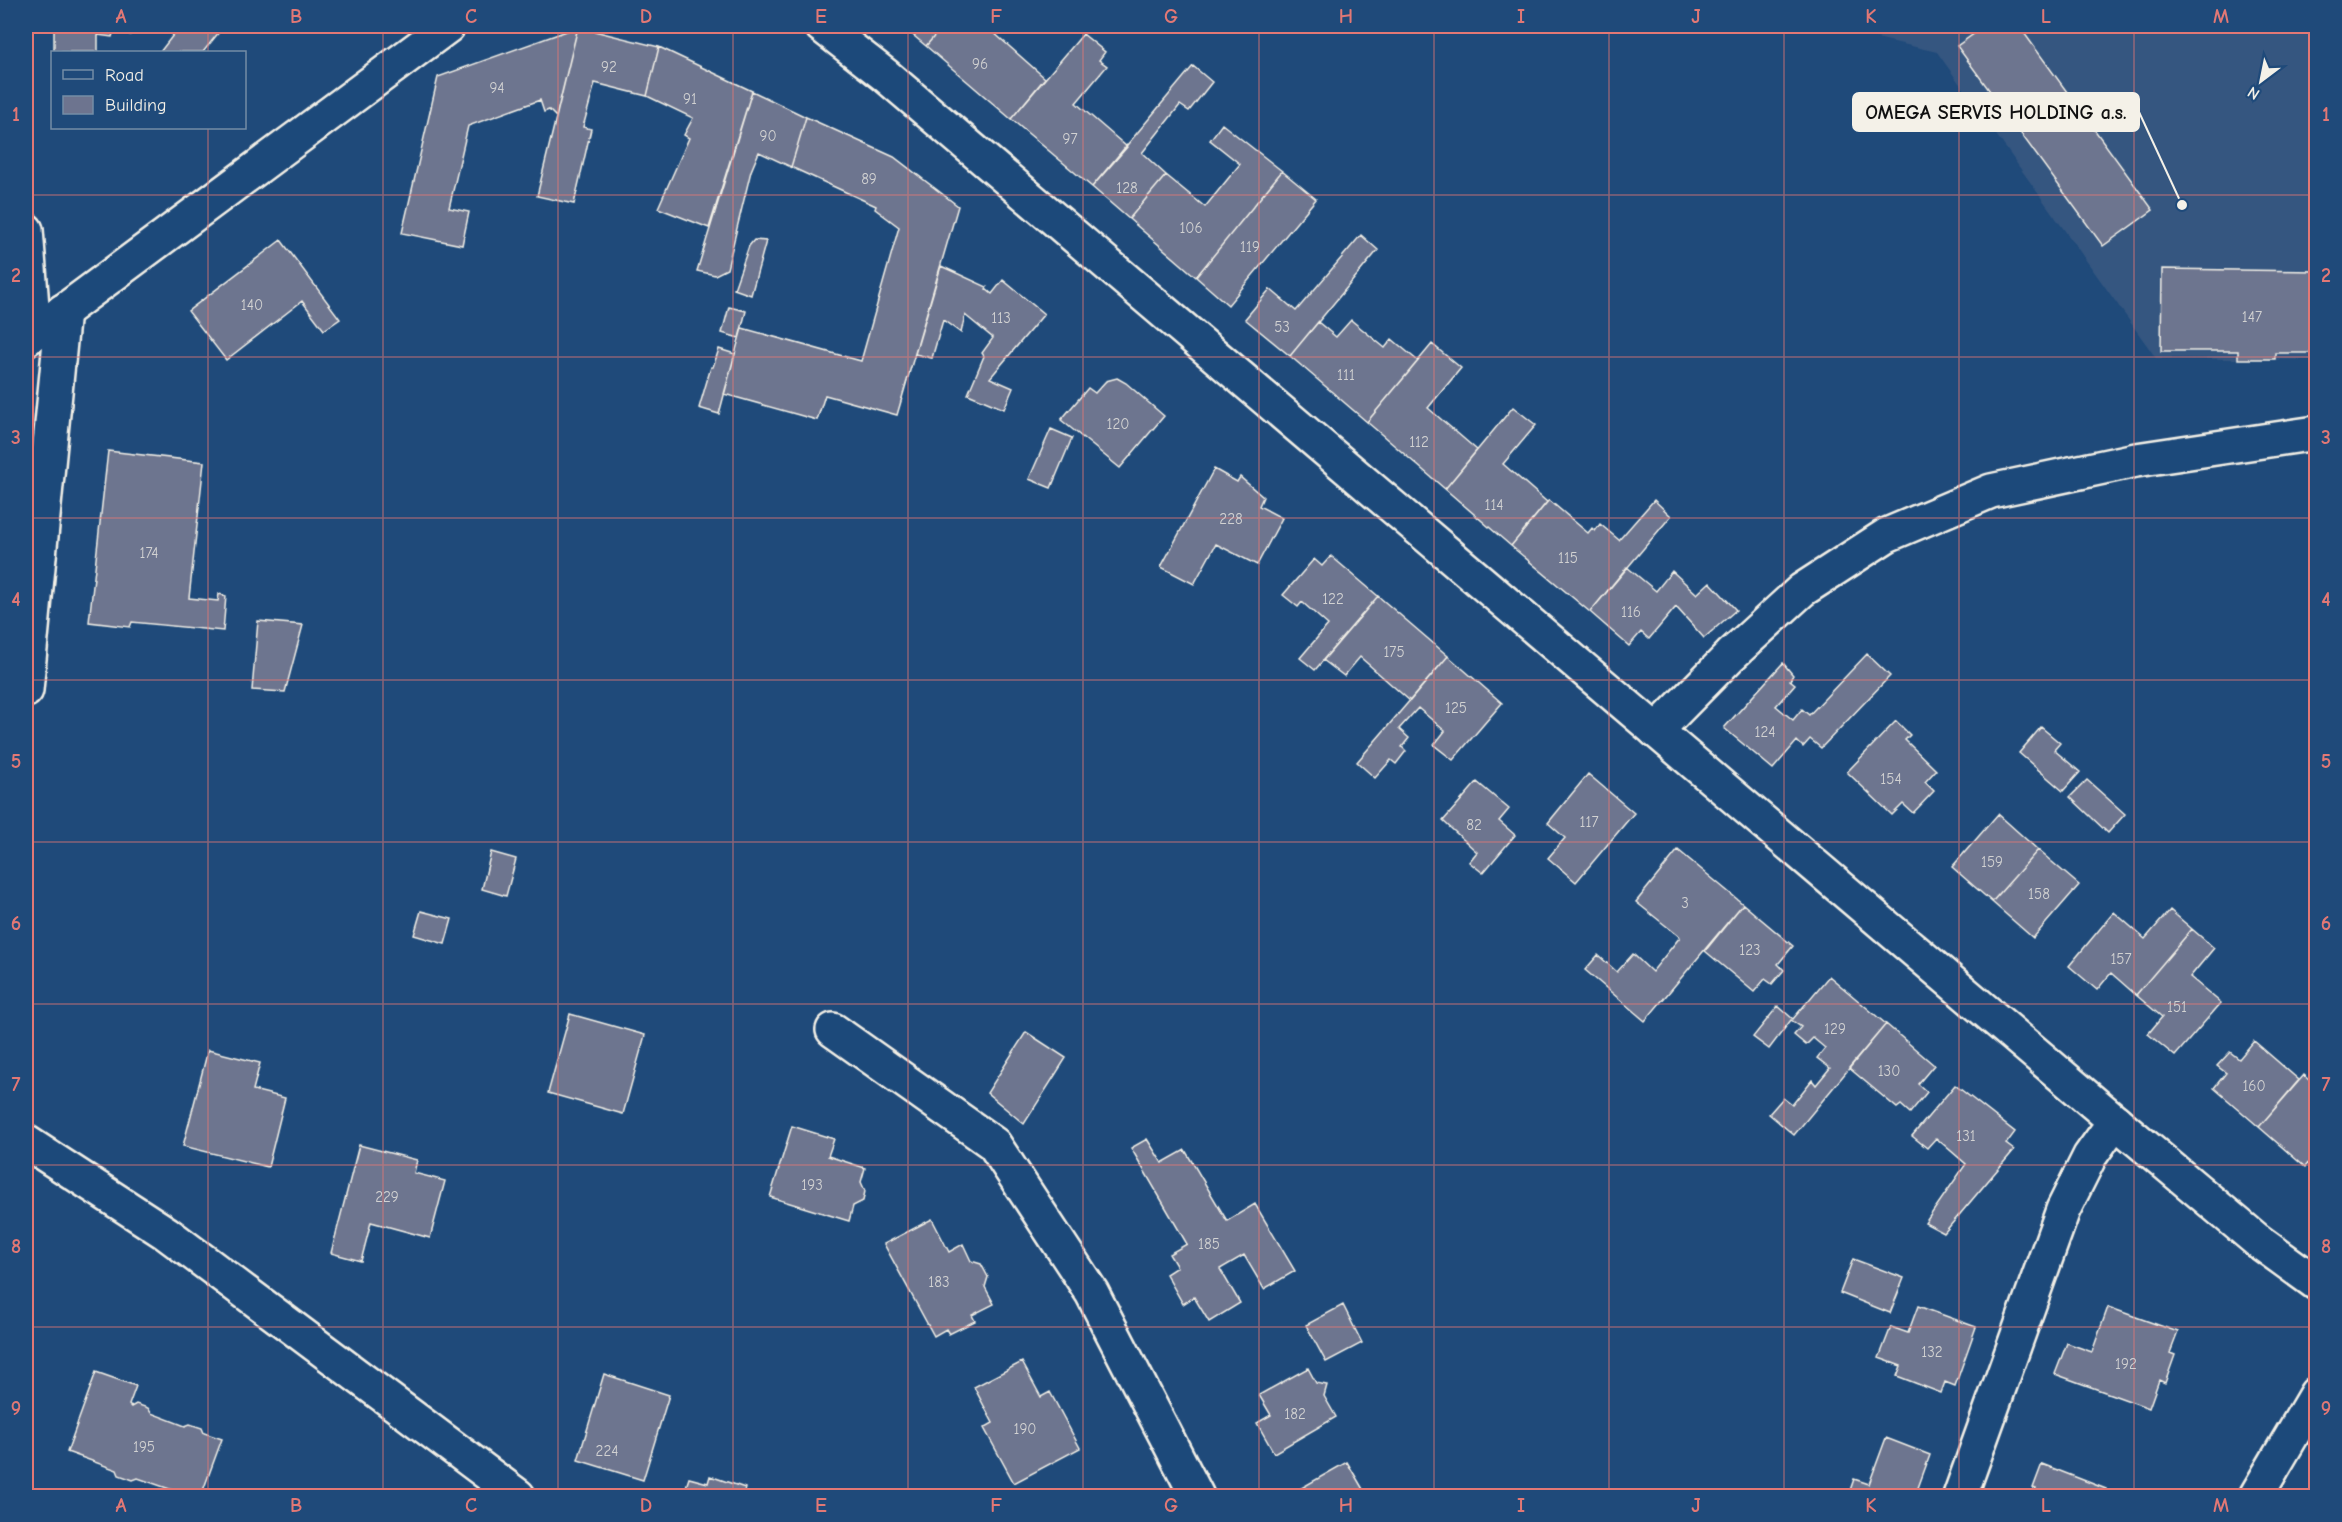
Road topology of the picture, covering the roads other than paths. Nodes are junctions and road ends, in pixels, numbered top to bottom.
1 (448, 26) edge
2 (822, 26) edge
3 (26, 230) edge
4 (63, 311) junction
5 (30, 335) edge
6 (2316, 433) edge
7 (26, 690) edge
8 (1656, 731) junction
9 (833, 1030) dead end
10 (2115, 1121) junction
11 (26, 1142) edge
12 (2316, 1283) edge
13 (2316, 1394) edge
14 (518, 1497) edge
15 (1197, 1497) edge
16 (1960, 1497) edge
17 (2256, 1497) edge

1 - 4 street
2 - 8 street
3 - 5 street
4 - 5 street
4 - 7 street
6 - 8 street
8 - 10 street
9 - 15 street
10 - 12 street
10 - 16 street
11 - 14 street
13 - 17 street

